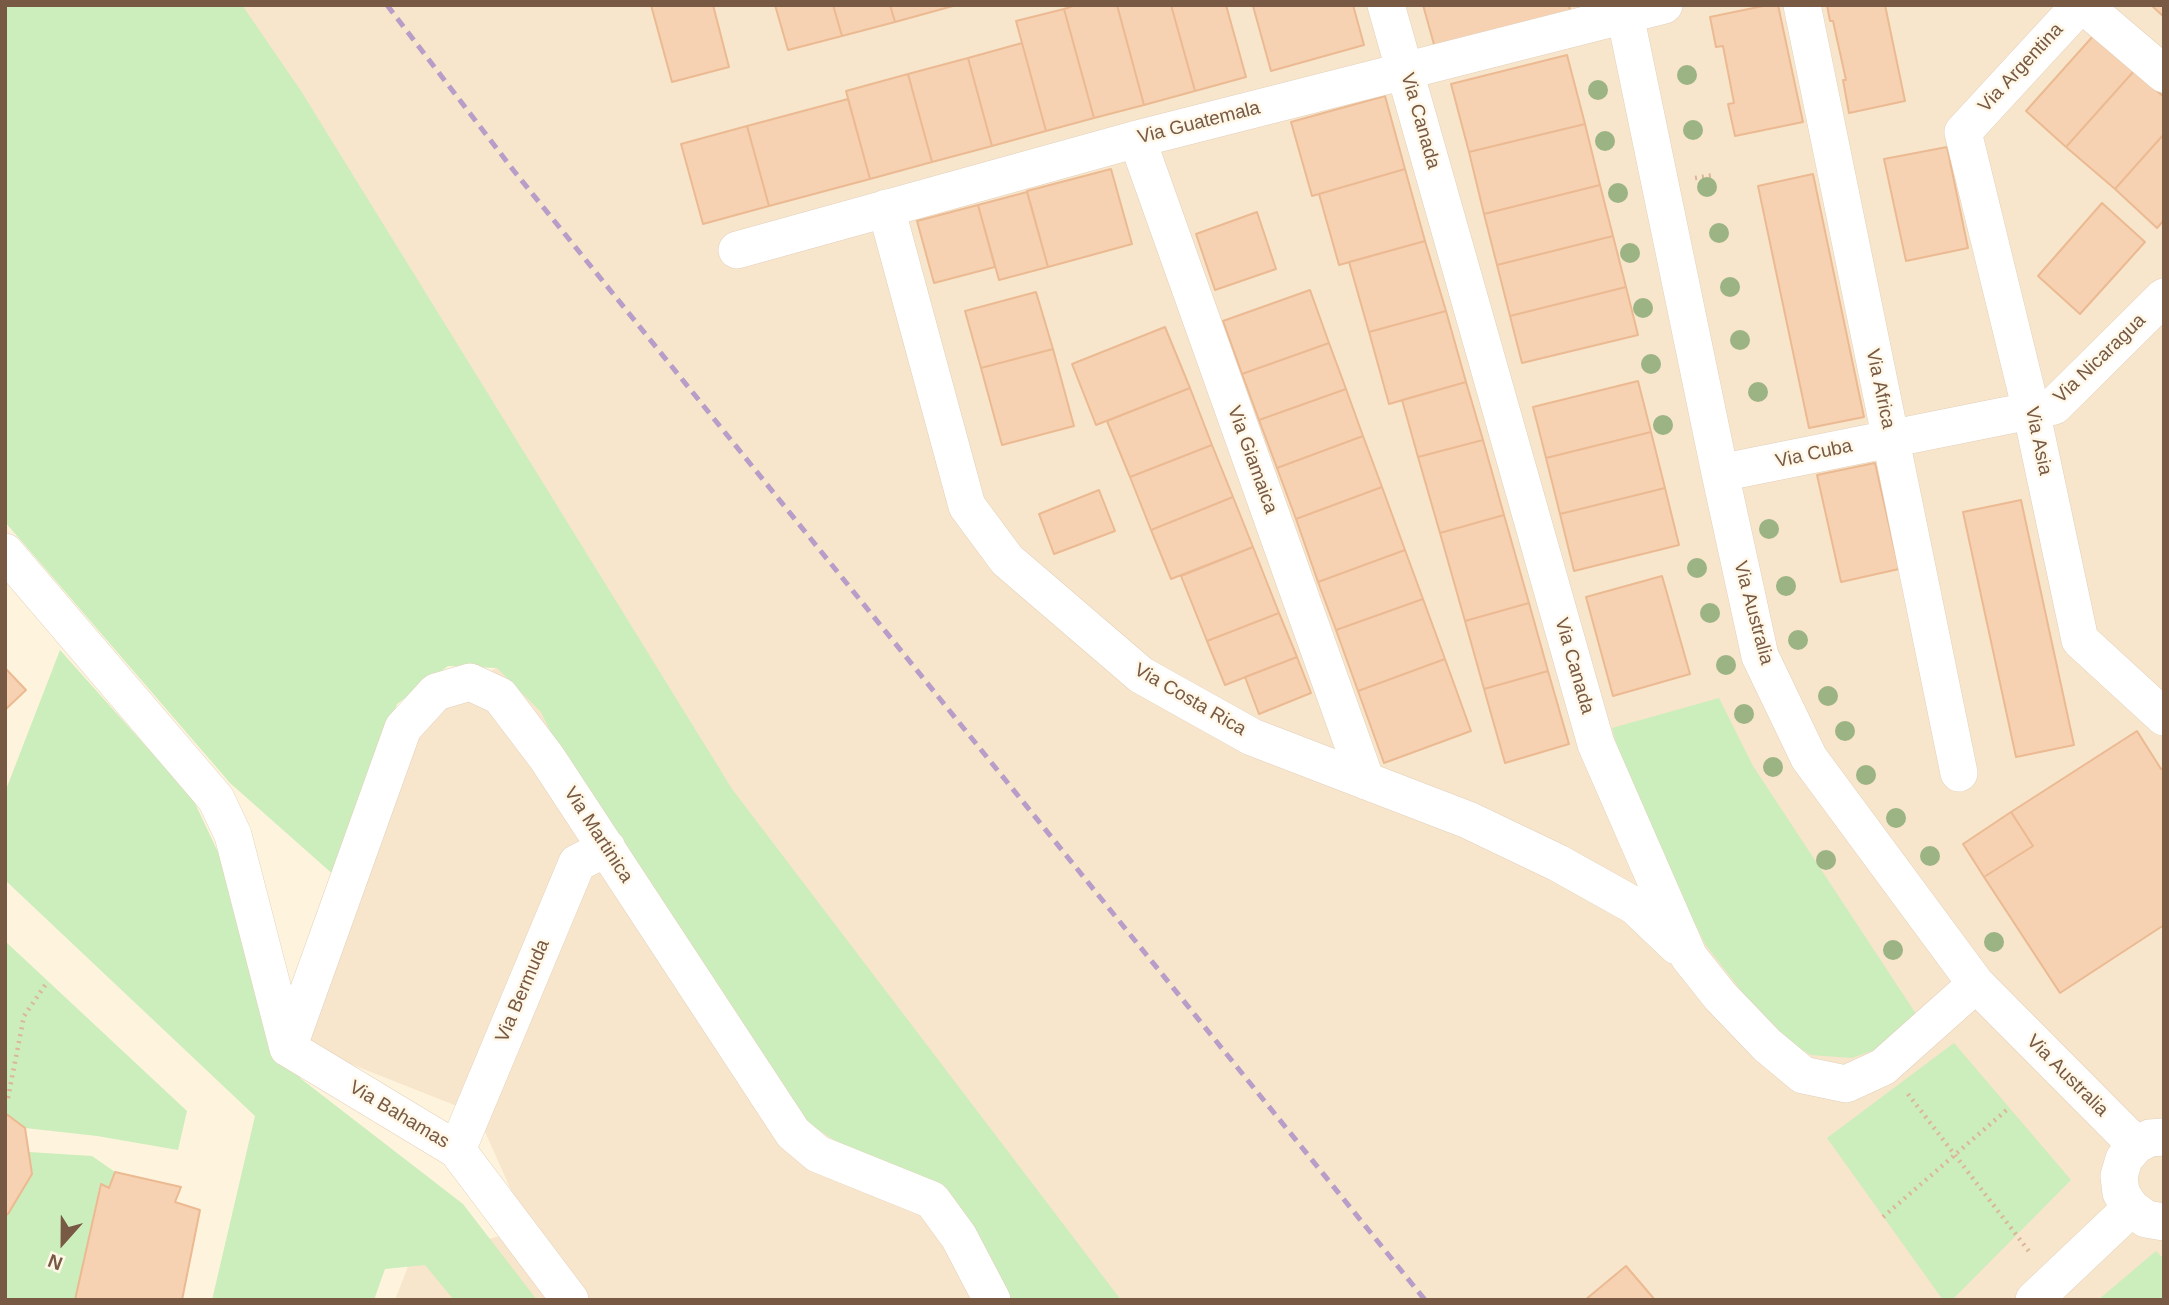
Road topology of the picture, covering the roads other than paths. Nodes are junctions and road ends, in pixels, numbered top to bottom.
1 (1386, 5) edge
2 (1664, 5) edge
3 (1802, 5) edge
4 (2082, 5) edge
5 (1624, 10) edge
6 (1406, 70) junction
7 (2164, 74) edge
8 (1963, 132) joint
9 (1137, 139) junction
10 (886, 208) junction
11 (737, 250) dead end
12 (2164, 297) edge
13 (2031, 410) junction
14 (1891, 438) junction
15 (1720, 473) junction
16 (5, 552) edge
17 (2164, 717) edge
18 (1959, 774) dead end
19 (1366, 781) junction
20 (607, 848) junction
21 (1689, 957) junction
22 (1976, 984) junction
23 (288, 1048) junction
24 (2150, 1141) edge
25 (457, 1150) junction
26 (2147, 1215) edge
27 (2043, 1291) edge
28 (569, 1300) edge
29 (992, 1300) edge

1 - 6 street, Via Canada
2 - 5 street, Via Guatemala
3 - 14 street, Via Africa
4 - 7 street
4 - 8 street, Via Argentina
5 - 6 street, Via Guatemala
5 - 15 street, Via Australia
6 - 9 street, Via Guatemala
6 - 21 street, Via Canada
8 - 13 street, Via Asia
9 - 10 street, Via Guatemala
9 - 19 street, Via Giamaica
10 - 11 street, Via Guatemala
10 - 19 street, Via Costa Rica
12 - 13 street, Via Nicaragua
13 - 14 street, Via Cuba
13 - 17 street, Via Asia
14 - 15 street, Via Cuba
14 - 18 street, Via Africa
15 - 22 street, Via Australia
16 - 23 street
19 - 21 street, Via Costa Rica
20 - 23 street, Via Martinica
20 - 25 street, Via Bermuda
20 - 29 street, Via Martinica
21 - 22 street, Via Canada
22 - 24 street, Via Australia
23 - 25 street, Via Bahamas
24 - 26 street
25 - 28 street, Via Bahamas
26 - 27 street

